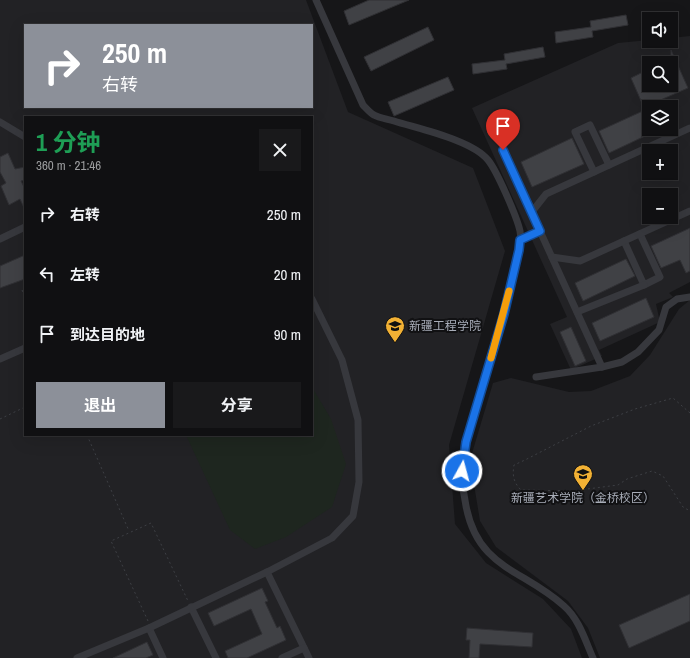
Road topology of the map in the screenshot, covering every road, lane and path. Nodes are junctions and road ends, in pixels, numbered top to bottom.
1 (316, 0) edge
2 (0, 122) edge
3 (690, 128) edge
4 (24, 136) edge
5 (503, 150) dead end
6 (609, 165) junction
7 (594, 172) junction
8 (690, 211) edge
9 (531, 213) junction
10 (24, 227) edge
11 (540, 231) junction
12 (640, 234) junction
13 (0, 239) edge
14 (520, 240) junction
15 (624, 241) junction
16 (552, 257) junction
17 (644, 285) junction
18 (22, 290) dead end
19 (24, 295) edge
20 (690, 297) edge
21 (313, 301) edge
22 (577, 312) junction
23 (24, 348) edge
24 (0, 359) edge
25 (602, 367) junction
26 (536, 377) dead end
27 (24, 407) edge
28 (690, 413) edge
29 (0, 418) edge
30 (87, 436) edge
31 (690, 511) edge
32 (129, 532) junction
33 (267, 572) junction
34 (191, 607) joint
35 (150, 628) junction
36 (304, 648) junction
37 (77, 658) edge
38 (163, 658) edge
39 (216, 658) edge
40 (282, 658) edge
41 (310, 658) edge
42 (593, 658) edge

1 - 14 street
2 - 4 street
3 - 6 street
5 - 9 street
6 - 7 street
6 - 7 street
7 - 9 street
8 - 12 street
9 - 11 street
10 - 13 street
11 - 14 street
11 - 16 street
12 - 15 street
12 - 17 street
14 - 42 street
15 - 16 street
15 - 17 street
16 - 22 street
17 - 22 street
18 - 19 path
20 - 25 street
21 - 33 street
22 - 25 street
23 - 24 street
25 - 26 street
27 - 29 path
28 - 31 path
30 - 32 path
32 - 34 path
32 - 35 path
33 - 35 street
33 - 36 street
34 - 39 street
35 - 37 street
35 - 38 street
36 - 40 street
36 - 41 street

